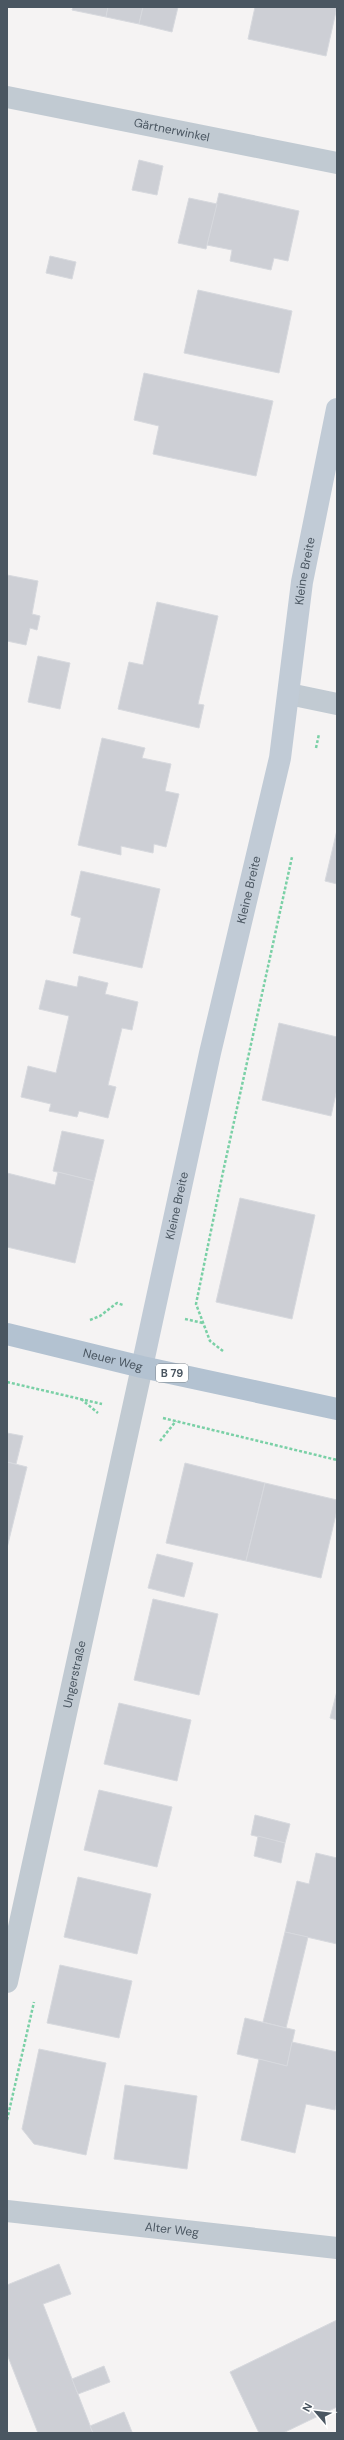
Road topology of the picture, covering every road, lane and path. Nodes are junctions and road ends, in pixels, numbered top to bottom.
1 (7, 96) edge
2 (337, 163) edge
3 (337, 409) edge
4 (289, 694) junction
5 (331, 703) edge
6 (314, 756) dead end
7 (292, 856) dead end
8 (7, 1334) edge
9 (229, 1355) dead end
10 (142, 1367) junction
11 (7, 1382) edge
12 (81, 1399) dead end
13 (337, 1409) edge
14 (176, 1421) dead end
15 (337, 1460) edge
16 (7, 1982) edge
17 (7, 2211) edge
18 (337, 2248) edge

1 - 2 street, Gärtnerwinkel
3 - 4 street, Kleine Breite
4 - 5 street
4 - 10 street, Kleine Breite
5 - 6 path
7 - 9 path
8 - 10 main road, Neuer Weg / B 79
10 - 13 main road, Neuer Weg / B 79
10 - 16 street, Ungerstraße
11 - 12 path
14 - 15 path
17 - 18 street, Alter Weg

